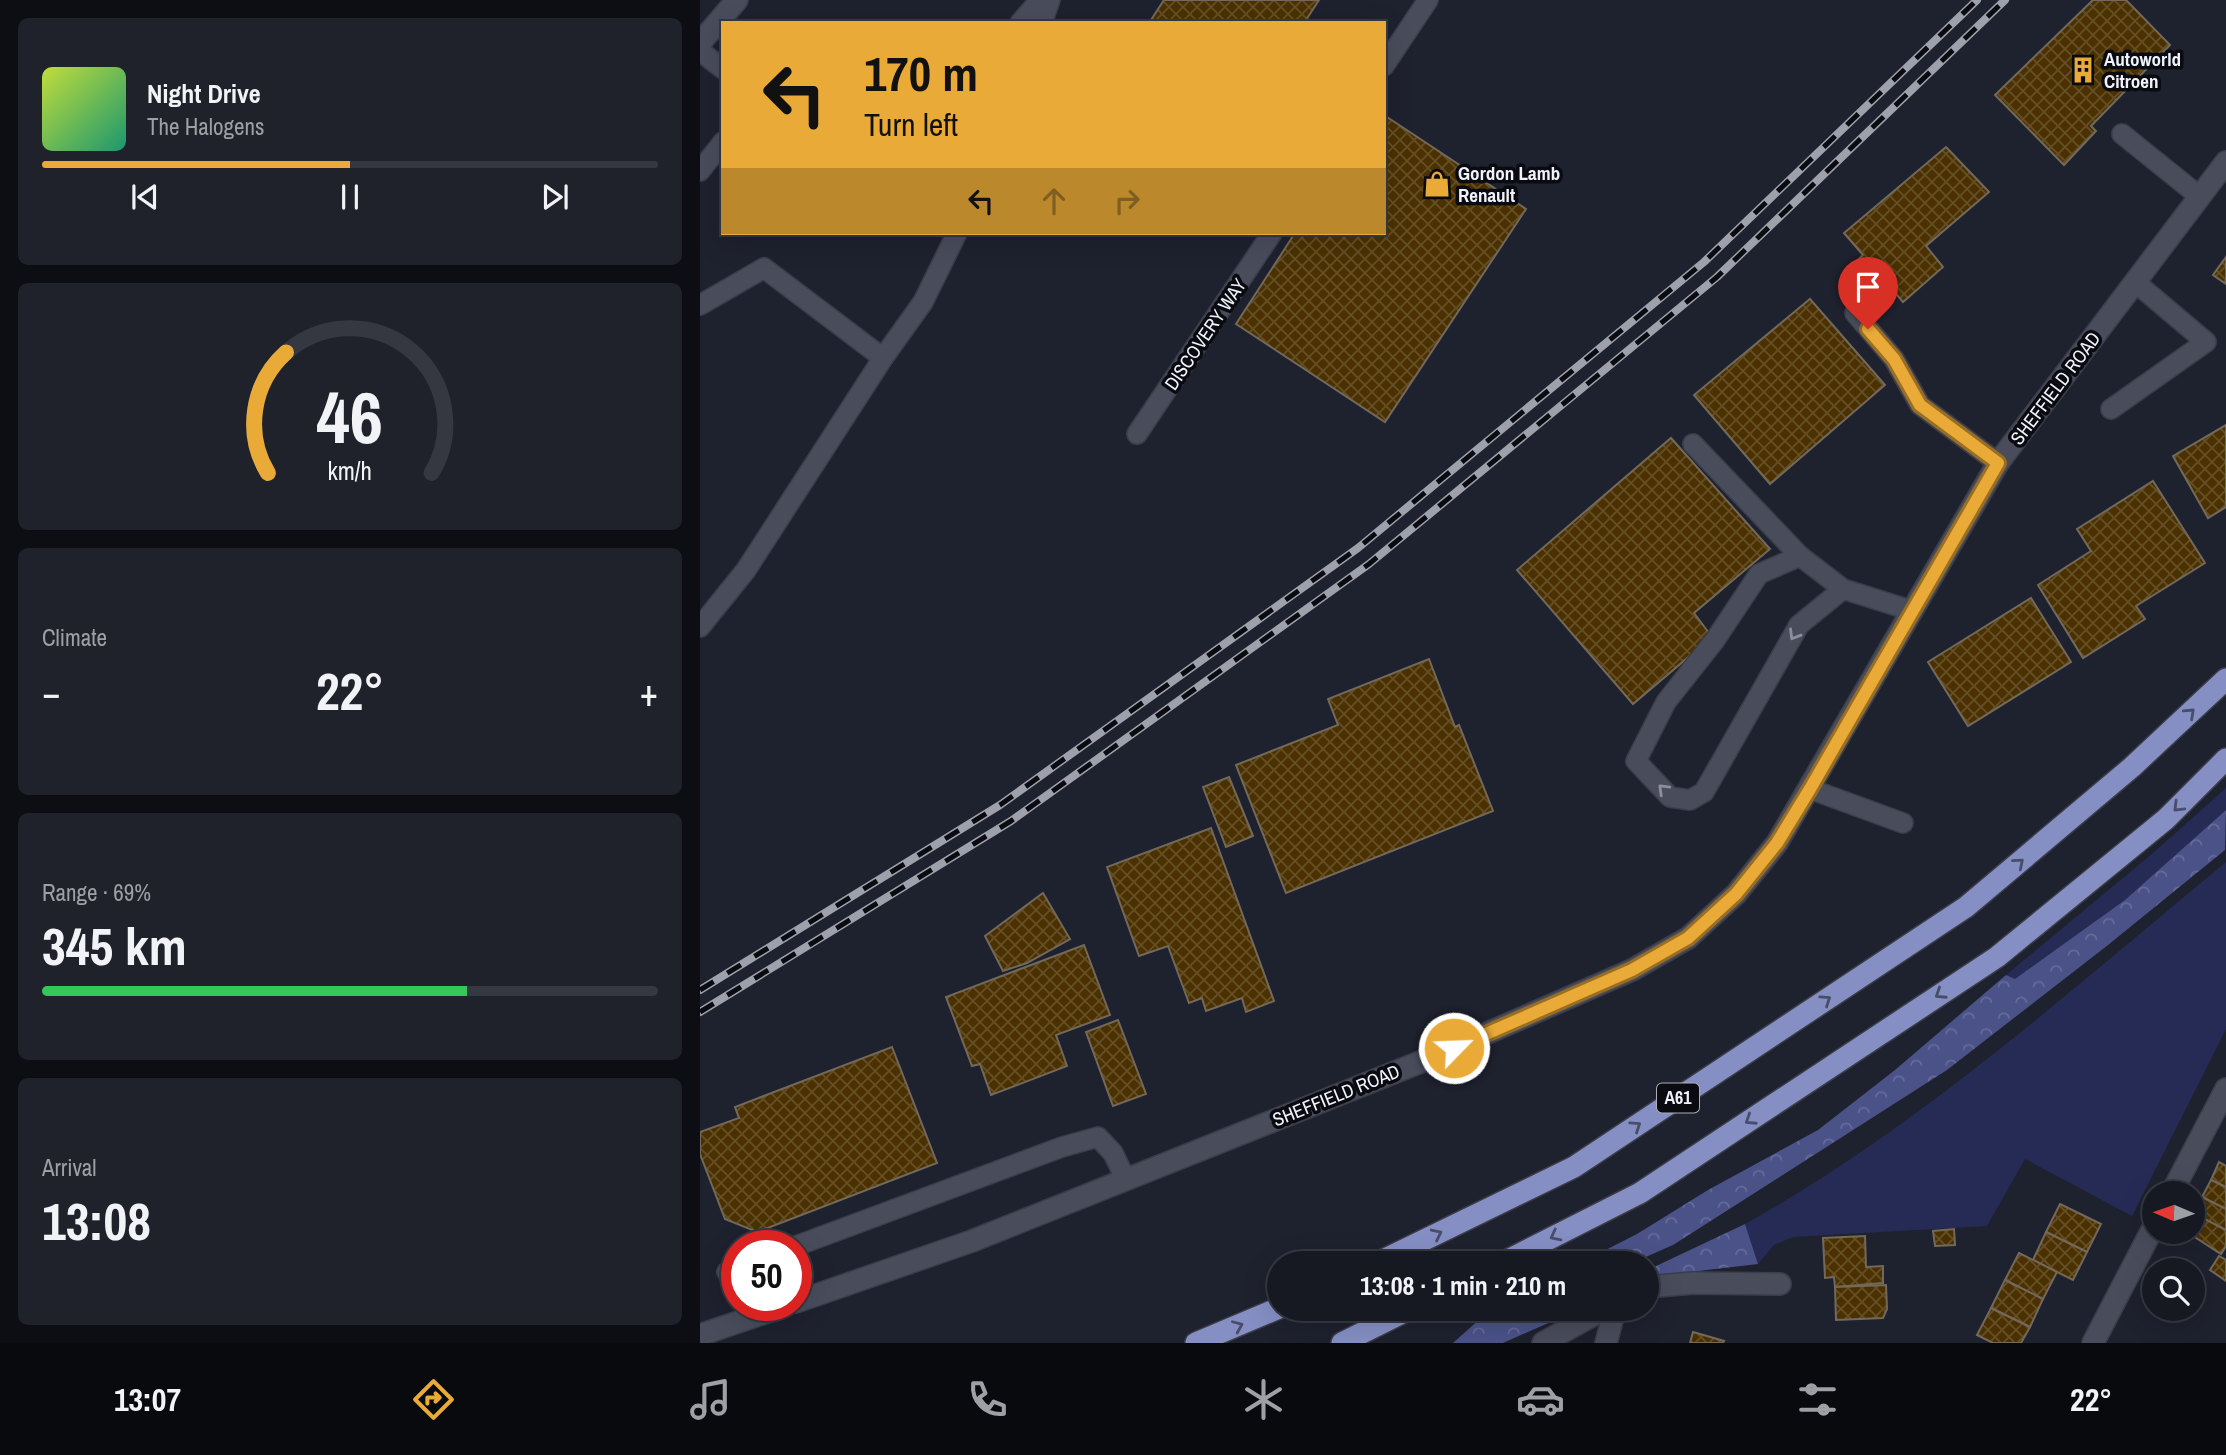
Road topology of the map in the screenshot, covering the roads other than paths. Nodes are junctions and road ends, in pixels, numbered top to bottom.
1 (737, 0) edge
2 (1040, 0) edge
3 (1050, 0) edge
4 (1428, 0) edge
5 (1022, 21) edge
6 (1043, 21) edge
7 (700, 43) edge
8 (700, 51) edge
9 (1386, 63) edge
10 (721, 67) edge
11 (2122, 134) dead end
12 (721, 145) edge
13 (2226, 162) edge
14 (700, 171) edge
15 (2199, 196) junction
16 (956, 235) edge
17 (1271, 235) edge
18 (2135, 282) junction
19 (700, 305) edge
20 (1854, 313) dead end
21 (883, 358) junction
22 (2111, 409) dead end
23 (1137, 434) dead end
24 (1693, 444) dead end
25 (1998, 463) junction
26 (1800, 556) junction
27 (1843, 589) junction
28 (1913, 611) junction
29 (700, 626) edge
30 (2226, 679) edge
31 (2226, 759) edge
32 (1810, 789) junction
33 (1903, 823) dead end
34 (2226, 1089) edge
35 (1126, 1180) junction
36 (2178, 1181) edge
37 (812, 1240) edge
38 (2145, 1244) edge
39 (1402, 1251) edge
40 (1526, 1251) edge
41 (1780, 1284) dead end
42 (1659, 1286) edge
43 (812, 1296) edge
44 (1267, 1313) edge
45 (741, 1321) edge
46 (1386, 1321) edge
47 (1582, 1321) edge
48 (1612, 1321) edge
49 (700, 1335) edge
50 (1196, 1343) edge
51 (1342, 1343) edge
52 (1543, 1343) edge
53 (1606, 1343) edge
54 (2093, 1343) edge

1 - 7 main road
2 - 5 lane
3 - 6 lane
4 - 9 lane
8 - 10 lane
11 - 15 lane
12 - 14 lane
13 - 15 main road, SHEFFIELD ROAD
15 - 18 main road, SHEFFIELD ROAD
16 - 21 lane
17 - 23 lane, DISCOVERY WAY
18 - 22 lane
18 - 25 main road, SHEFFIELD ROAD
19 - 21 lane
20 - 25 lane
21 - 29 lane
24 - 26 lane
25 - 28 main road, SHEFFIELD ROAD
26 - 27 lane
27 -> 26 lane
27 - 28 lane
28 - 32 main road, SHEFFIELD ROAD
39 -> 30 highway, A61
31 -> 40 highway
32 - 33 lane
32 - 35 main road, SHEFFIELD ROAD
34 - 36 main road
35 - 37 lane
35 - 43 main road, SHEFFIELD ROAD
38 - 54 main road
41 - 42 main road
50 -> 44 highway
45 - 49 main road
46 - 51 highway
47 - 52 main road
48 - 53 main road

